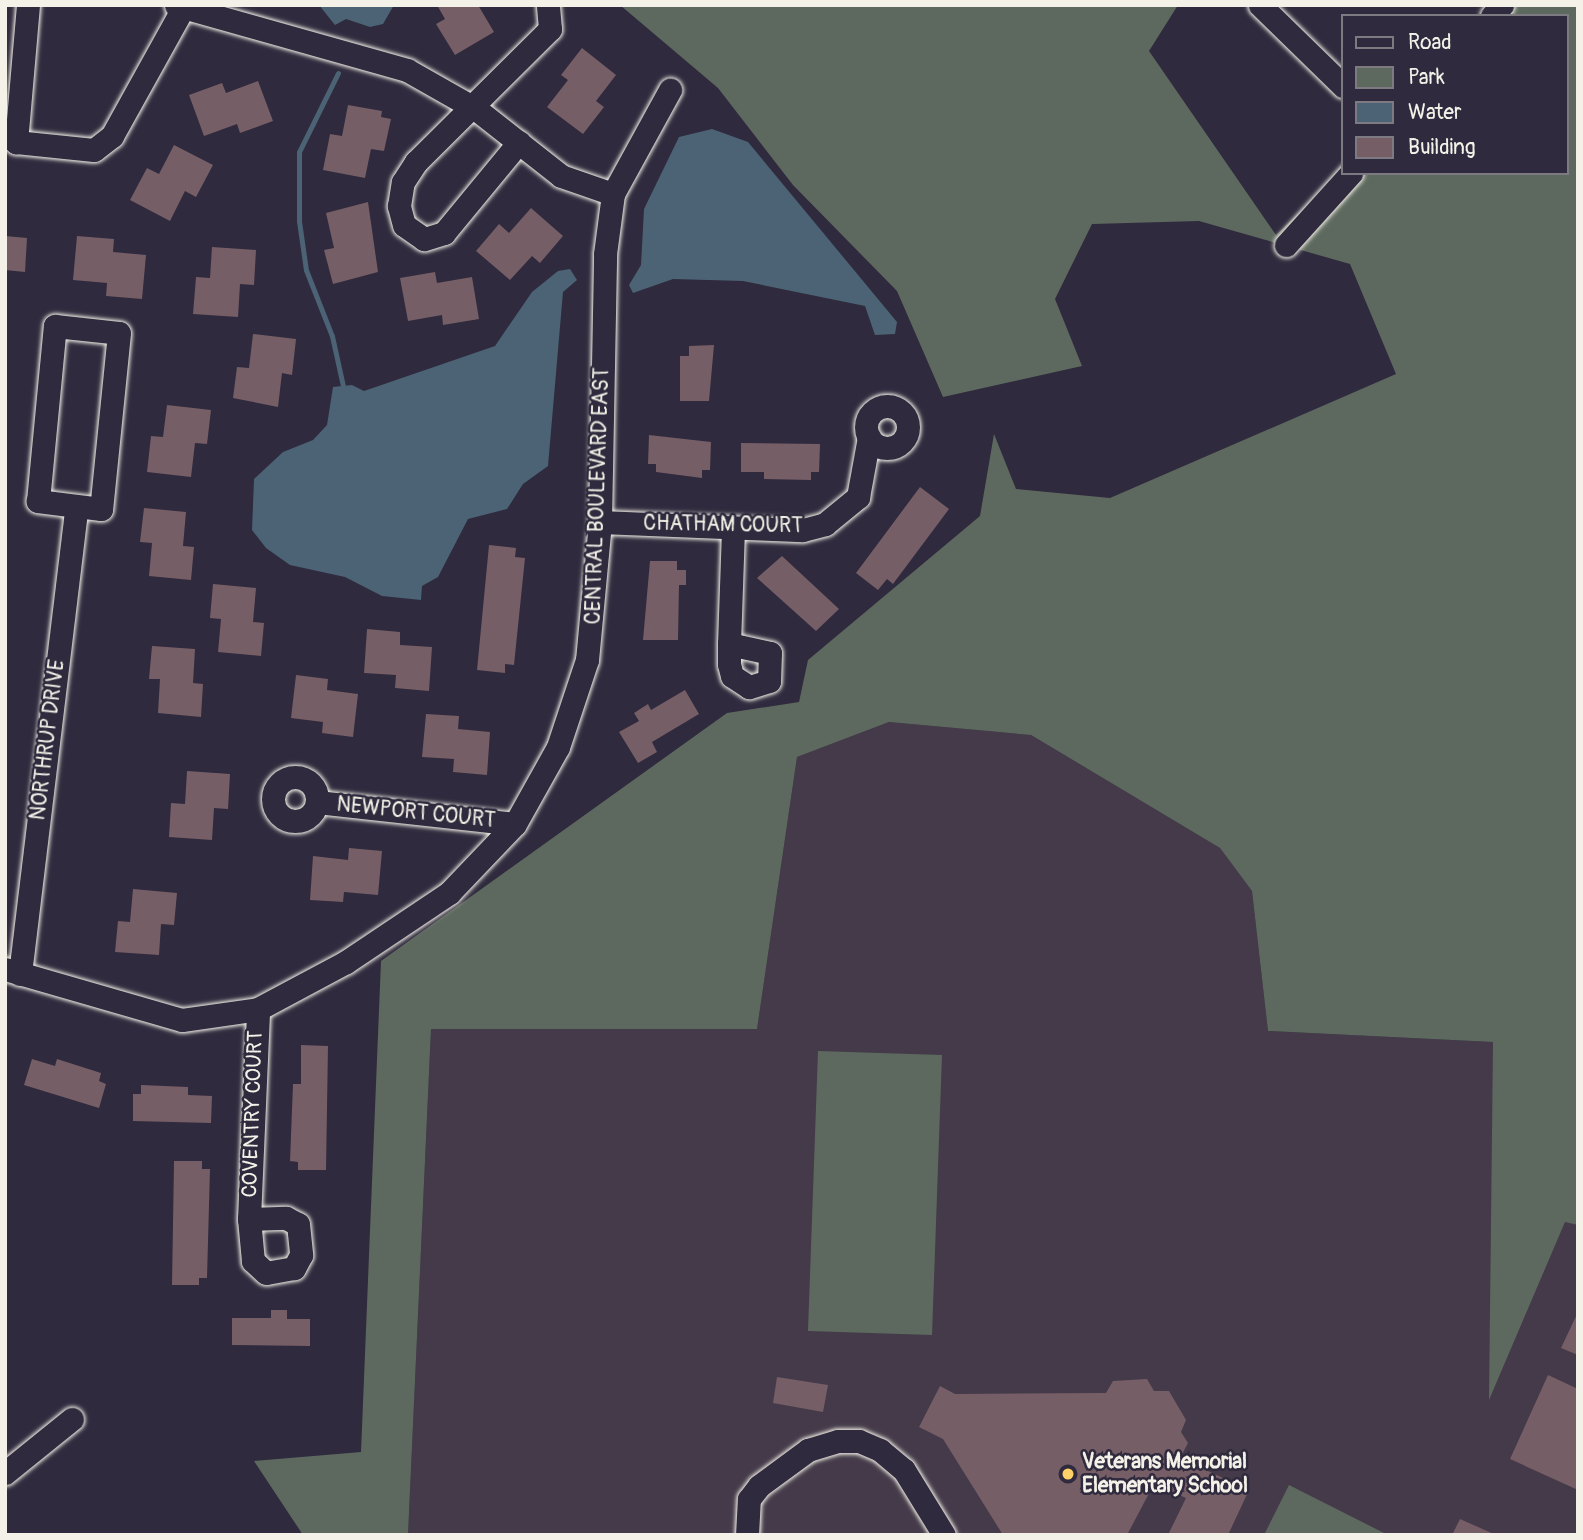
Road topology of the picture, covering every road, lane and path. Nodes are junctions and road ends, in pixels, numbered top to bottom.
1 (28, 5) edge
2 (548, 5) edge
3 (1260, 5) edge
4 (179, 7) edge
5 (1342, 85) edge
6 (670, 90) dead end
7 (476, 108) junction
8 (519, 142) junction
9 (1349, 175) edge
10 (613, 194) junction
11 (1286, 245) dead end
12 (869, 437) dead end
13 (77, 506) junction
14 (600, 522) junction
15 (733, 528) junction
16 (729, 644) dead end
17 (317, 802) dead end
18 (515, 824) junction
19 (13, 971) edge
20 (258, 1009) junction
21 (249, 1219) dead end
22 (72, 1419) dead end
23 (5, 1473) edge
24 (747, 1535) edge
25 (944, 1535) edge

1 - 4 street
2 - 7 street
3 - 5 street
4 - 7 street
6 - 10 street, CENTRAL BOULEVARD EAST
7 - 8 street
7 - 8 street
8 - 10 street
9 - 11 street
10 - 14 street, CENTRAL BOULEVARD EAST
12 - 15 street, CHATHAM COURT
13 - 13 street
13 - 19 street, NORTHRUP DRIVE
14 - 15 street, CHATHAM COURT
14 - 18 street, CENTRAL BOULEVARD EAST
15 - 16 street
17 - 18 street, NEWPORT COURT
18 - 20 street, CENTRAL BOULEVARD EAST
19 - 20 street, CENTRAL BOULEVARD EAST
20 - 21 street, COVENTRY COURT
22 - 23 street
24 - 25 street

